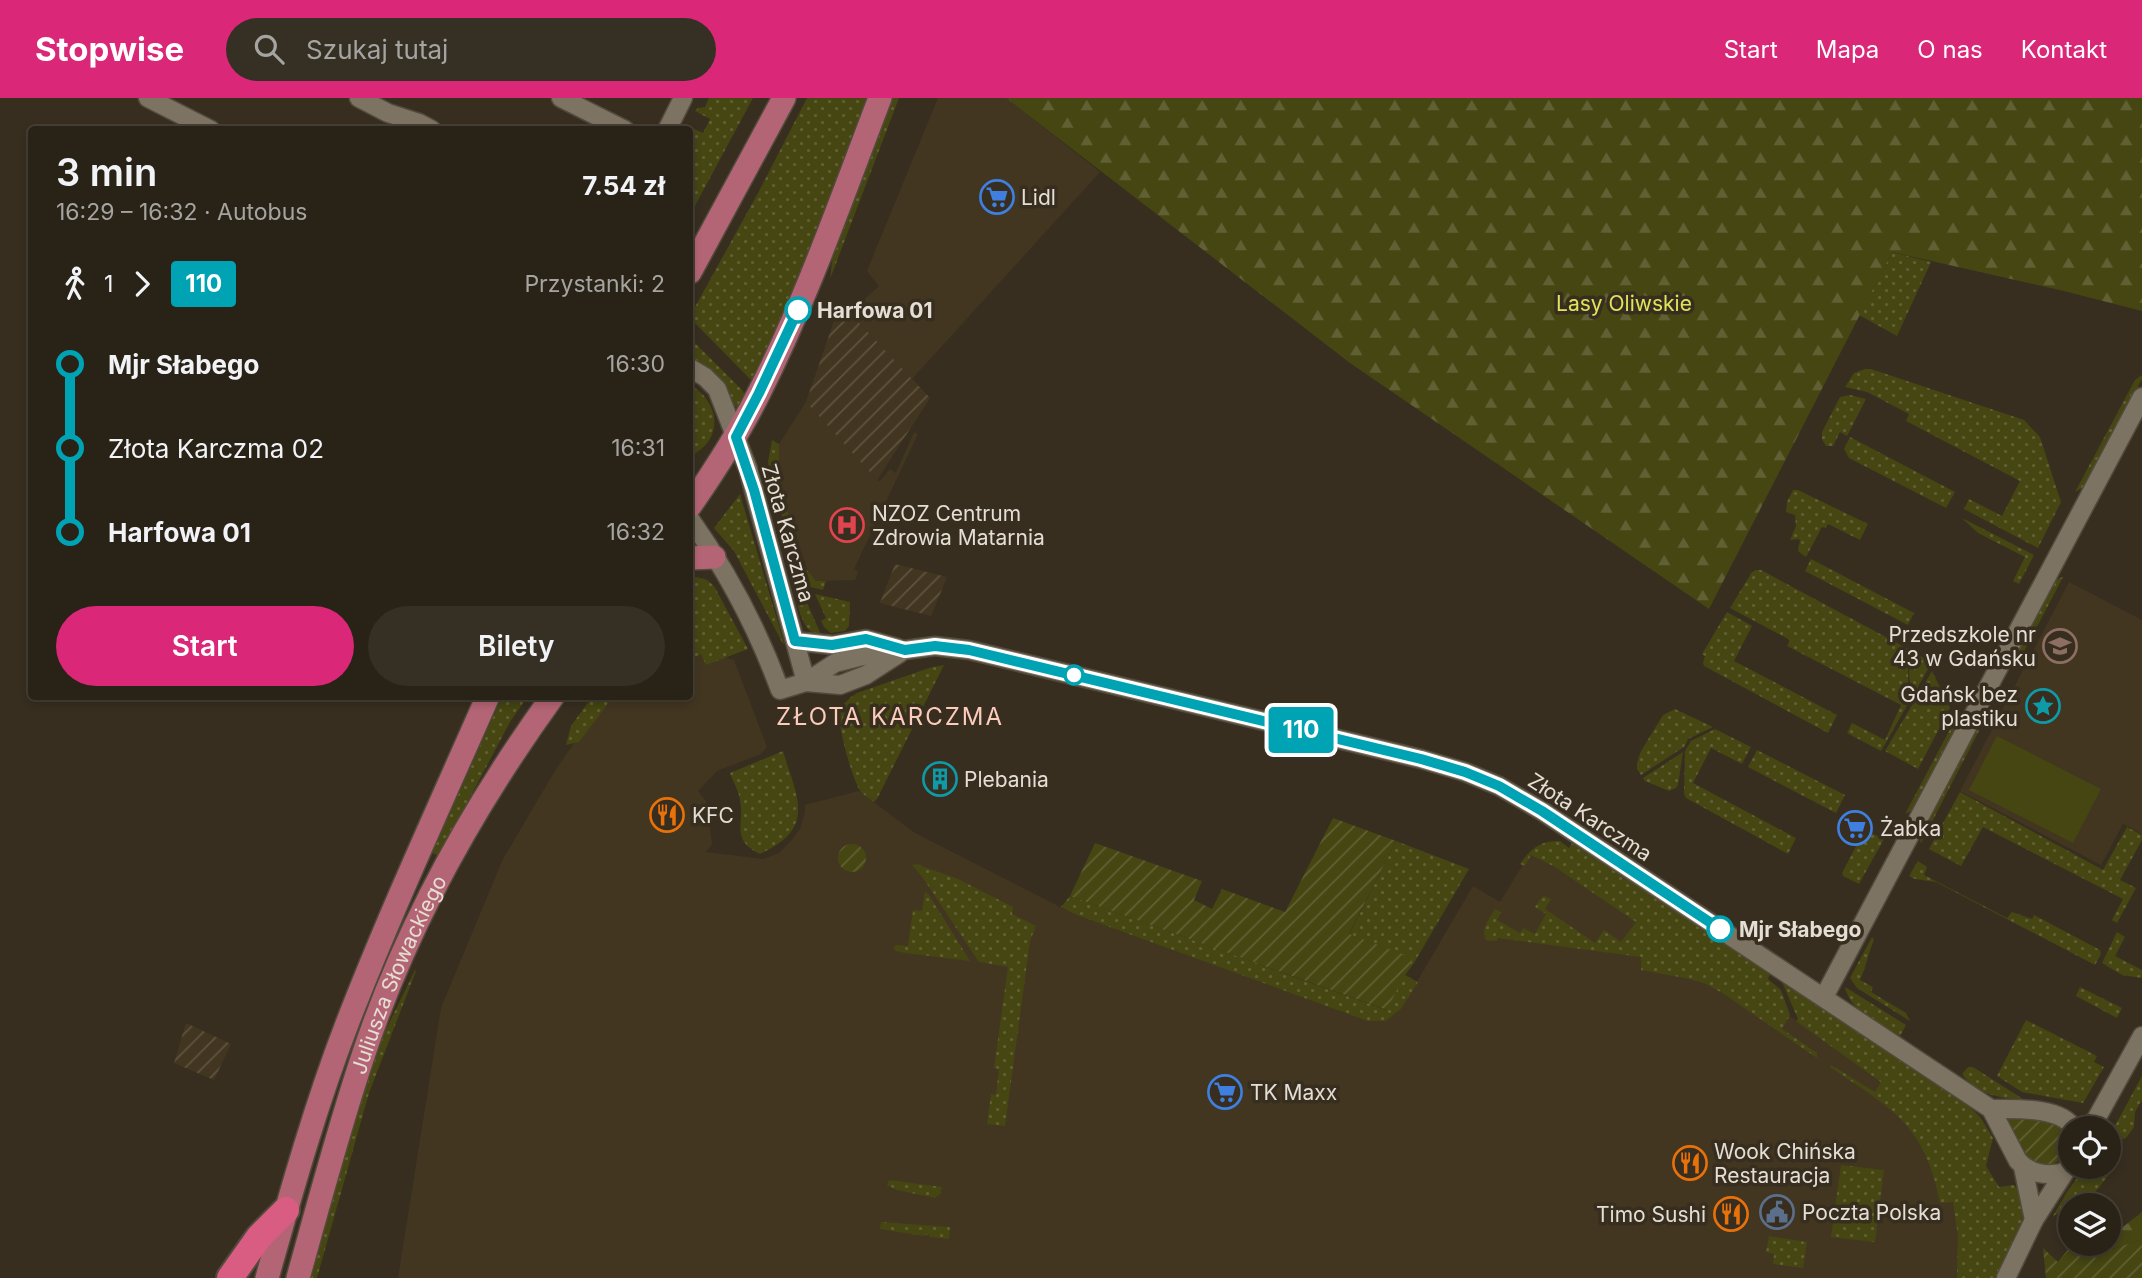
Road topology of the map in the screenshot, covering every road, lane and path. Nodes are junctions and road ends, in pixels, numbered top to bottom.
1 (149, 98) edge
2 (359, 98) edge
3 (561, 98) edge
4 (683, 98) edge
5 (785, 98) edge
6 (880, 98) edge
7 (203, 126) edge
8 (426, 126) edge
9 (617, 126) edge
10 (669, 126) edge
11 (693, 267) edge
12 (693, 370) edge
13 (2142, 397) edge
14 (736, 437) junction
15 (717, 467) junction
16 (693, 469) edge
17 (693, 502) edge
18 (693, 524) edge
19 (714, 557) junction
20 (693, 558) edge
21 (795, 641) junction
22 (905, 650) junction
23 (806, 682) junction
24 (486, 700) edge
25 (549, 700) edge
26 (1824, 997) junction
27 (2142, 1036) edge
28 (1991, 1109) junction
29 (2058, 1116) edge
30 (2098, 1116) edge
31 (2023, 1167) junction
32 (2058, 1171) edge
33 (2061, 1179) edge
34 (286, 1210) junction
35 (2034, 1220) junction
36 (230, 1278) edge
37 (267, 1278) edge
38 (298, 1278) edge
39 (2006, 1278) edge

1 - 7 street
2 - 8 street
3 - 9 street
4 - 10 street
5 - 11 main road
6 - 14 main road
12 - 14 street, Złota Karczma
13 - 26 street
14 - 15 main road
14 - 21 street, Złota Karczma
15 - 16 main road
15 - 17 main road
18 - 19 street, Złota Karczma
19 - 20 main road
19 - 23 street, Złota Karczma
21 - 22 street, Złota Karczma
21 - 23 street, Złota Karczma
22 - 23 street, Złota Karczma
22 - 26 street, Złota Karczma
24 - 34 main road, Juliusza Słowackiego
25 - 38 main road, Juliusza Słowackiego
26 - 28 street, Złota Karczma
27 - 30 street
28 - 29 street
28 - 31 street, Złota Karczma
31 - 32 street
31 - 35 street, Złota Karczma
33 - 35 street
34 - 36 highway
34 - 37 main road, Juliusza Słowackiego
35 - 39 street

